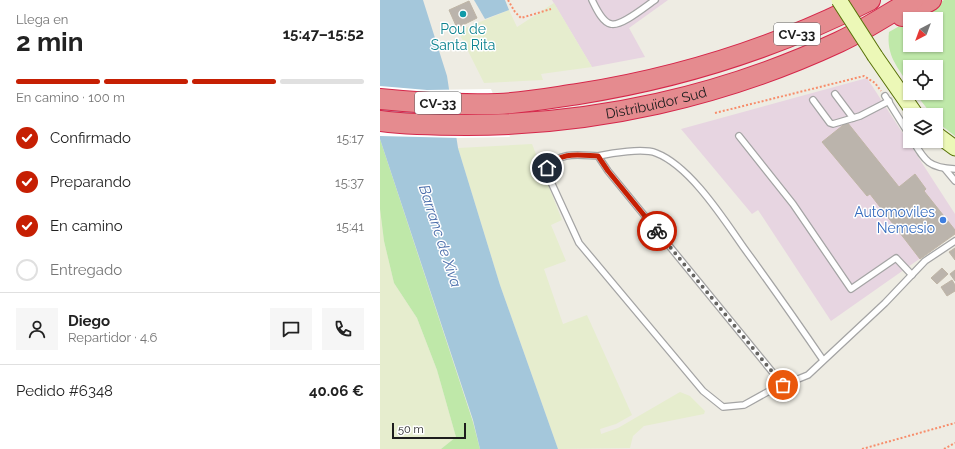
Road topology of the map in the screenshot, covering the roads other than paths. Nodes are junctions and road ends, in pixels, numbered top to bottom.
1 (592, 0) edge
2 (655, 0) edge
3 (839, 0) edge
4 (870, 0) edge
5 (913, 0) edge
6 (931, 0) edge
7 (875, 24) junction
8 (835, 94) dead end
9 (885, 96) road end
10 (380, 99) edge
11 (813, 100) dead end
12 (889, 102) junction
13 (911, 108) edge
14 (853, 118) junction
15 (380, 121) edge
16 (407, 125) junction
17 (903, 125) edge
18 (380, 129) edge
19 (740, 136) dead end
20 (943, 139) edge
21 (917, 148) edge
22 (955, 148) edge
23 (598, 156) junction
24 (945, 169) junction
25 (955, 169) edge
26 (955, 181) edge
27 (955, 242) edge
28 (912, 274) junction
29 (823, 360) junction
30 (783, 385) junction

1 - 2 lane
3 - 13 street, bridge
4 - 10 highway, Distribuïdor Sud / CV-33
5 - 7 highway, Distribuïdor Sud / CV-33
6 - 7 highway
7 - 16 highway, Distribuïdor Sud / CV-33
8 - 14 lane
9 - 12 lane
11 - 14 lane
12 - 14 lane
12 - 17 lane
15 - 16 highway, Distribuïdor Sud / CV-33
16 - 18 highway
19 - 28 lane
20 - 22 street
21 - 24 lane
23 - 29 lane
23 - 30 lane
23 - 30 lane
24 - 25 lane
24 - 26 lane
27 - 28 lane
28 - 29 lane
29 - 30 lane

